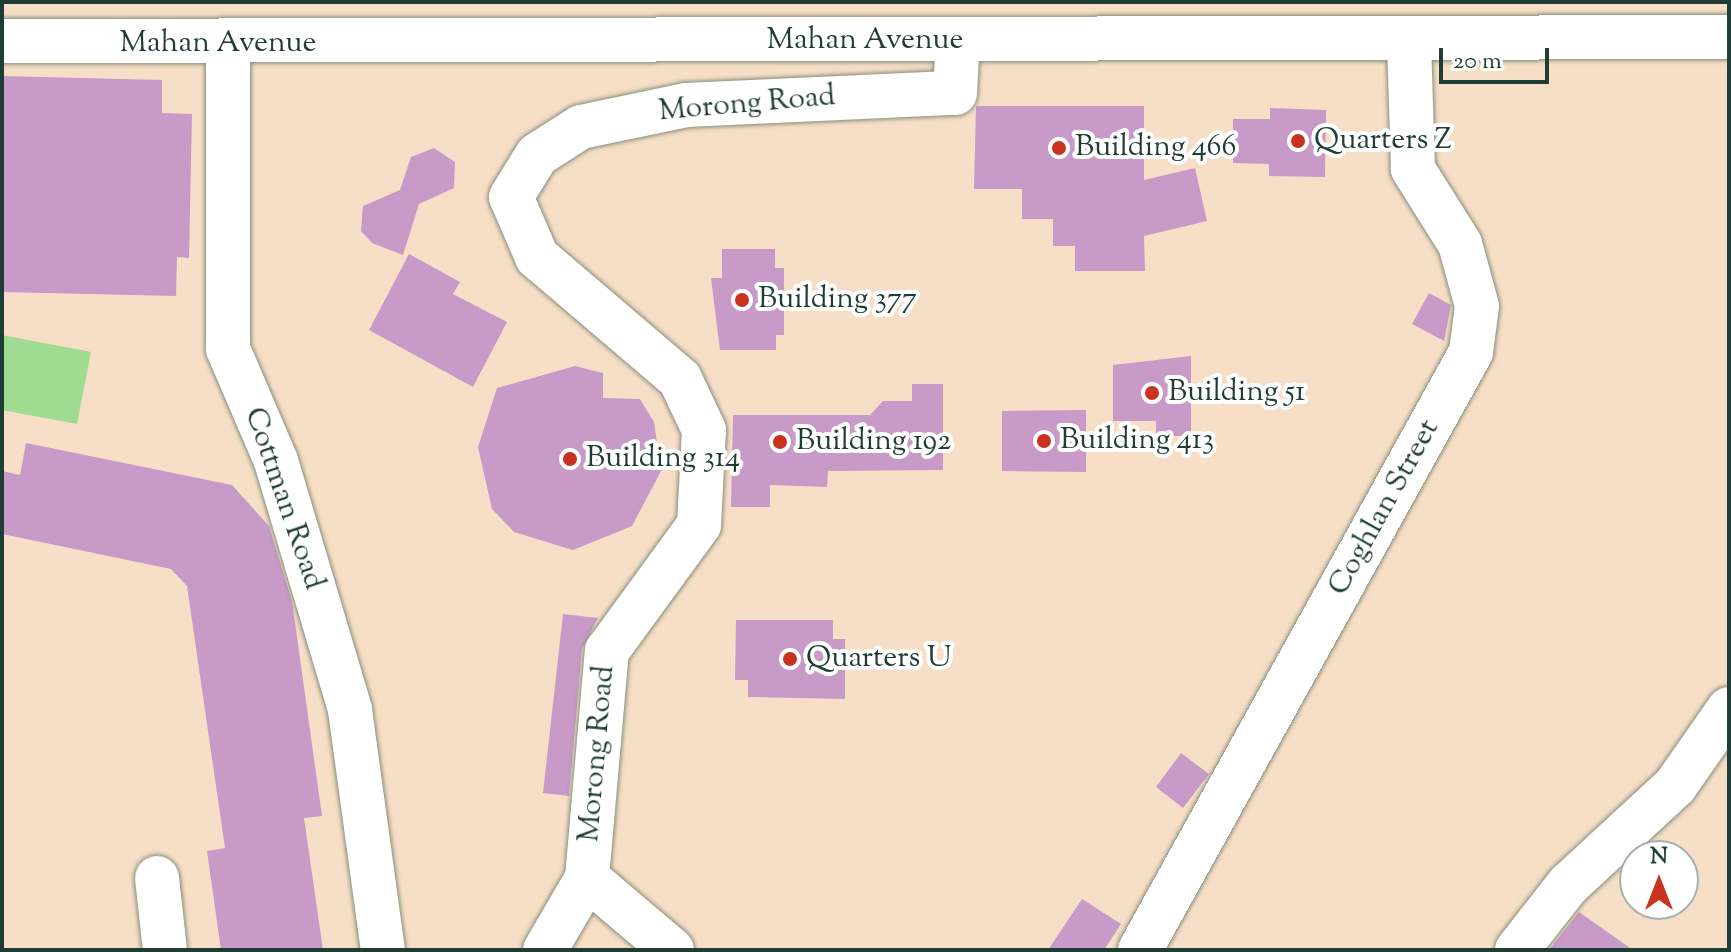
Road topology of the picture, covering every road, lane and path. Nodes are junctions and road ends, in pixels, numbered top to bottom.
1 (1729, 37) edge
2 (958, 40) junction
3 (2, 41) edge
4 (1409, 41) junction
5 (228, 45) junction
6 (1729, 709) edge
7 (157, 878) dead end
8 (587, 878) junction
9 (165, 950) edge
10 (383, 950) edge
11 (545, 950) edge
12 (672, 950) edge
13 (1140, 950) edge
14 (1517, 950) edge

1 - 4 street, Mahan Avenue
2 - 4 street, Mahan Avenue
2 - 5 street, Mahan Avenue
2 - 8 street, Morong Road
3 - 5 street, Mahan Avenue
4 - 13 street, Coghlan Street
5 - 10 street, Cottman Road
6 - 14 street
7 - 9 street
8 - 11 street
8 - 12 street, Morong Road

